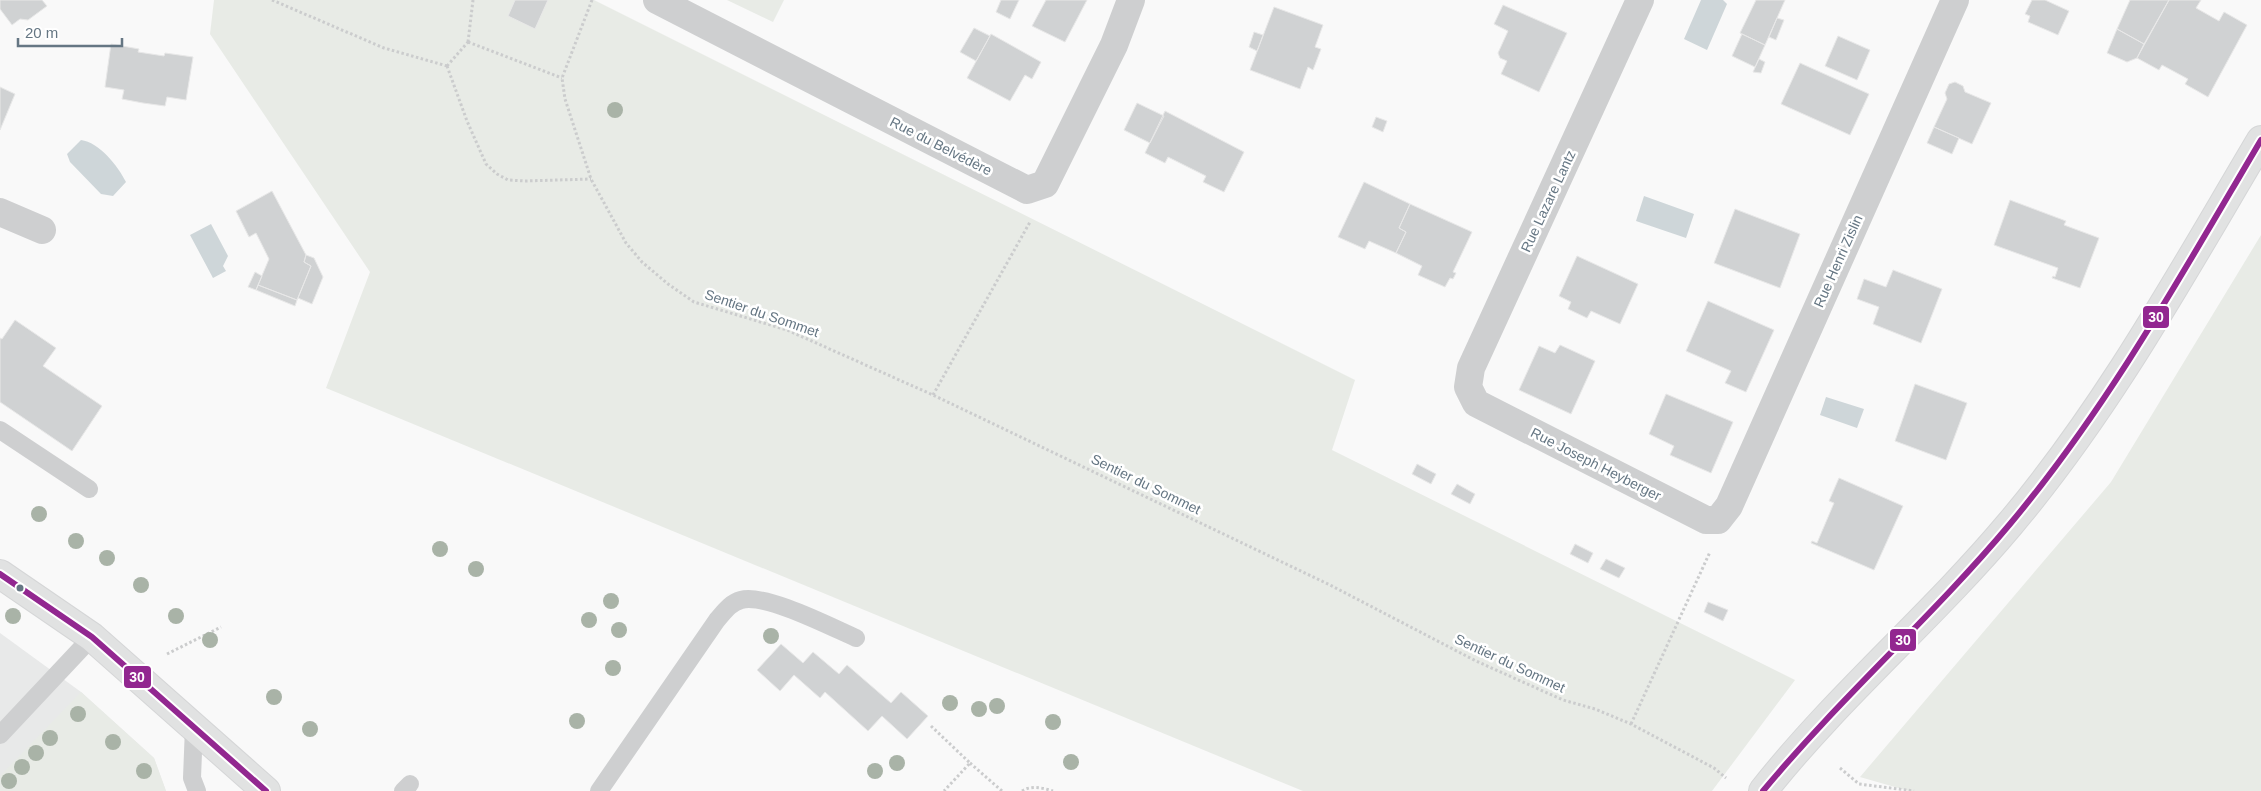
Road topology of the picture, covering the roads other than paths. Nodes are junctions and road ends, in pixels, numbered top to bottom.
1 (658, 0) edge
2 (1131, 0) edge
3 (1640, 0) edge
4 (1956, 0) edge
5 (2261, 140) edge
6 (0, 212) edge
7 (42, 230) dead end
8 (1476, 403) joint
9 (0, 430) edge
10 (89, 490) dead end
11 (1718, 520) joint
12 (0, 574) edge
13 (92, 637) junction
14 (856, 638) dead end
15 (194, 728) junction
16 (0, 736) edge
17 (197, 791) edge
18 (266, 791) edge
19 (599, 791) edge
20 (1763, 791) edge

1 - 2 street, Rue du Belvédère
3 - 8 street, Rue Lazare Lantz
4 - 11 street, Rue Henri Zislin
5 - 20 main road
6 - 7 street
8 - 11 street, Rue Joseph Heyberger
9 - 10 lane
12 - 13 main road
13 - 15 main road
13 - 16 lane
14 - 19 lane
15 - 17 lane
15 - 18 main road

